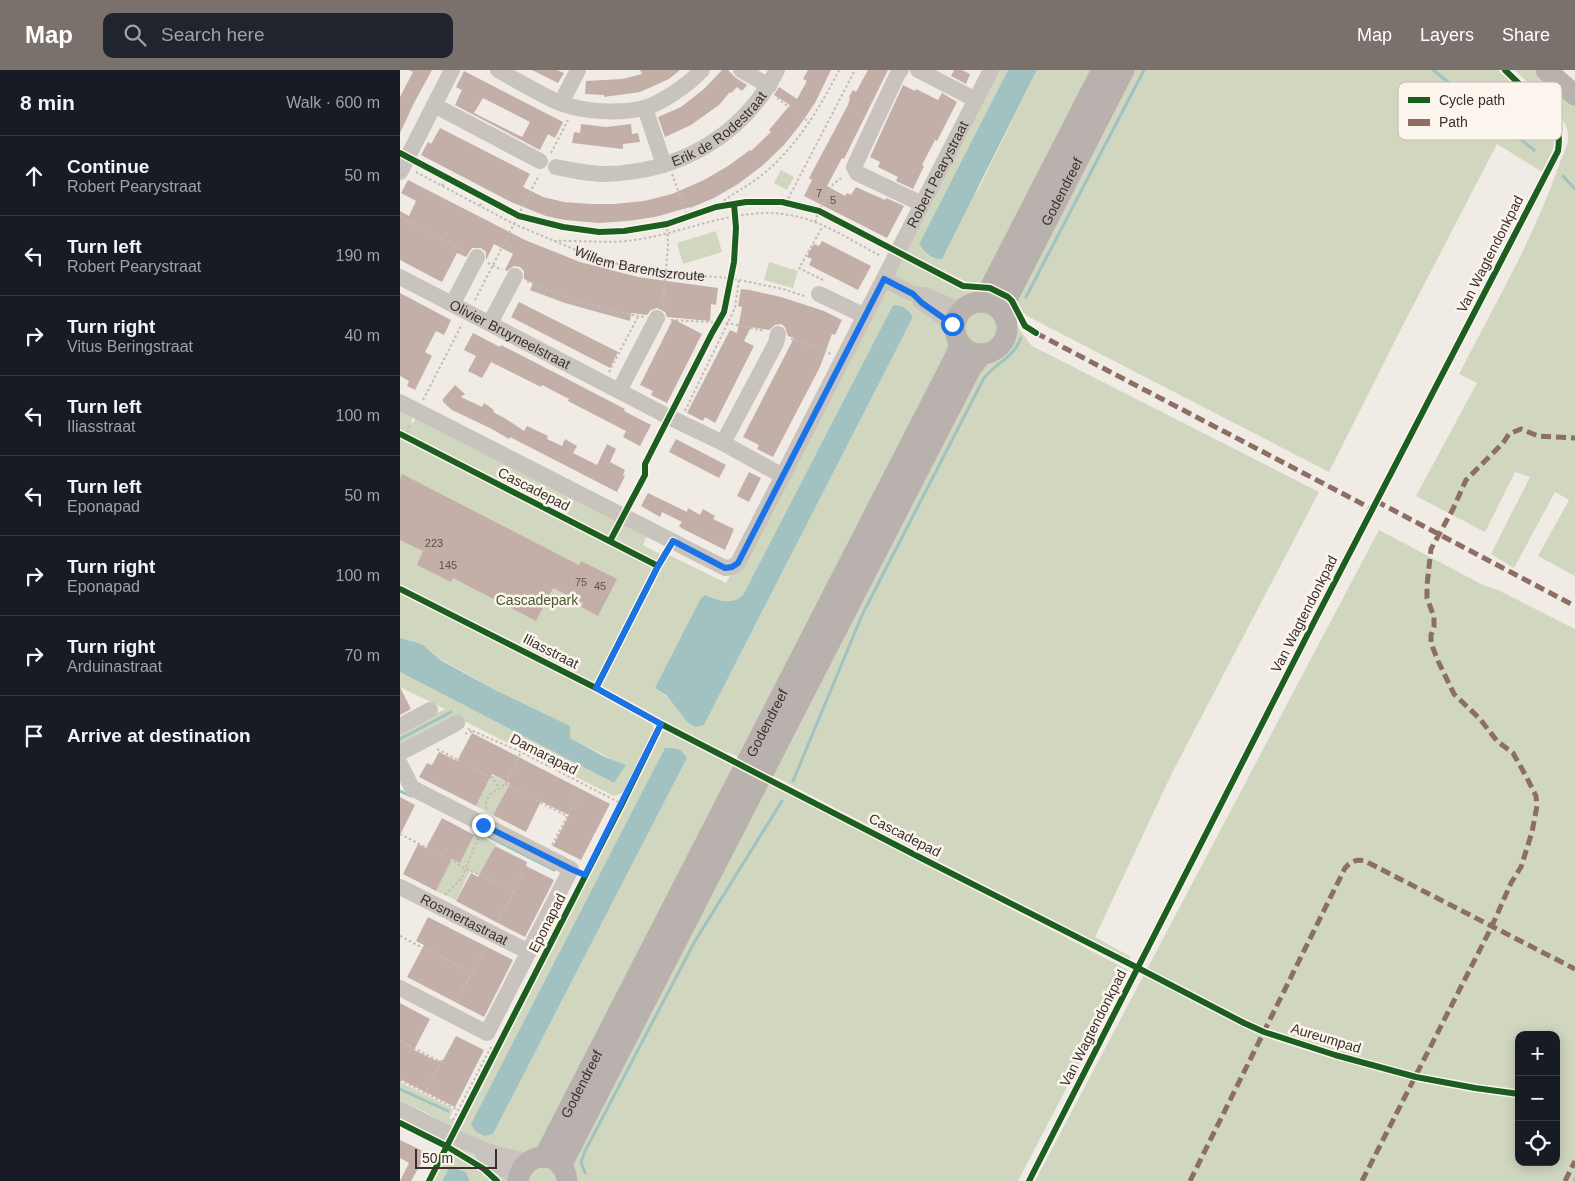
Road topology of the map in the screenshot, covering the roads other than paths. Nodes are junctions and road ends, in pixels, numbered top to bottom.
1 (452, 70) edge
2 (498, 70) edge
3 (578, 70) edge
4 (702, 70) edge
5 (740, 70) edge
6 (778, 70) edge
7 (901, 70) edge
8 (918, 70) edge
9 (991, 70) edge
10 (1102, 70) edge
11 (1124, 70) edge
12 (1546, 70) edge
13 (1560, 82) edge
14 (1562, 84) edge
15 (768, 89) junction
16 (1575, 95) edge
17 (976, 100) junction
18 (434, 105) junction
19 (568, 105) junction
20 (646, 108) junction
21 (666, 165) junction
22 (402, 169) edge
23 (922, 204) junction
24 (477, 257) road end
25 (514, 276) road end
26 (400, 277) edge
27 (884, 279) junction
28 (819, 294) road end
29 (913, 294) junction
30 (453, 303) junction
31 (973, 304) junction
32 (1004, 314) junction
33 (865, 316) junction
34 (659, 319) road end
35 (490, 323) junction
36 (778, 334) road end
37 (957, 335) junction
38 (982, 354) junction
39 (619, 391) junction
40 (400, 402) edge
41 (723, 443) junction
42 (783, 476) junction
43 (430, 710) dead end
44 (400, 726) edge
45 (458, 731) road end
46 (400, 753) edge
47 (400, 764) edge
48 (751, 774) junction
49 (400, 887) edge
50 (528, 952) junction
51 (400, 988) edge
52 (400, 1109) edge
53 (472, 1145) junction
54 (550, 1166) edge
55 (518, 1180) edge

1 - 18 street
2 - 19 street
3 - 19 street
4 - 20 street
5 - 15 street, Erik de Rodestraat
6 - 15 street, Erik de Rodestraat
7 - 23 street
8 - 17 street
9 - 17 street, Robert Pearystraat
10 - 31 main road, Godendreef
11 - 32 main road, Godendreef
12 - 13 main road
14 - 16 main road
15 - 21 street, Erik de Rodestraat
17 - 23 street, Robert Pearystraat
18 - 21 street, Erik de Rodestraat
18 - 22 street
19 - 20 street
20 - 21 street, Erik de Rodestraat
23 - 27 street, Robert Pearystraat
24 - 30 street
25 - 35 street
26 - 30 street, Olivier Bruyneelstraat
27 - 29 street
27 - 33 street, Robert Pearystraat
28 - 33 street
29 - 31 street
29 - 37 street
30 - 35 street, Olivier Bruyneelstraat
31 - 32 main road
31 - 37 main road
32 - 38 main road
33 - 42 street, Robert Pearystraat
34 - 39 street
35 - 39 street, Olivier Bruyneelstraat
36 - 41 street
37 - 38 main road
37 - 48 main road, Godendreef
38 - 48 main road, Godendreef
39 - 41 street, Olivier Bruyneelstraat
40 - 42 street, Robert Pearystraat
41 - 42 street, Olivier Bruyneelstraat
43 - 44 street
45 - 46 street
47 - 50 street
48 - 54 main road, Godendreef
49 - 50 street, Rosmertastraat
50 - 51 street
52 - 53 street
53 - 54 street
53 - 55 street
54 - 55 main road, Godendreef

